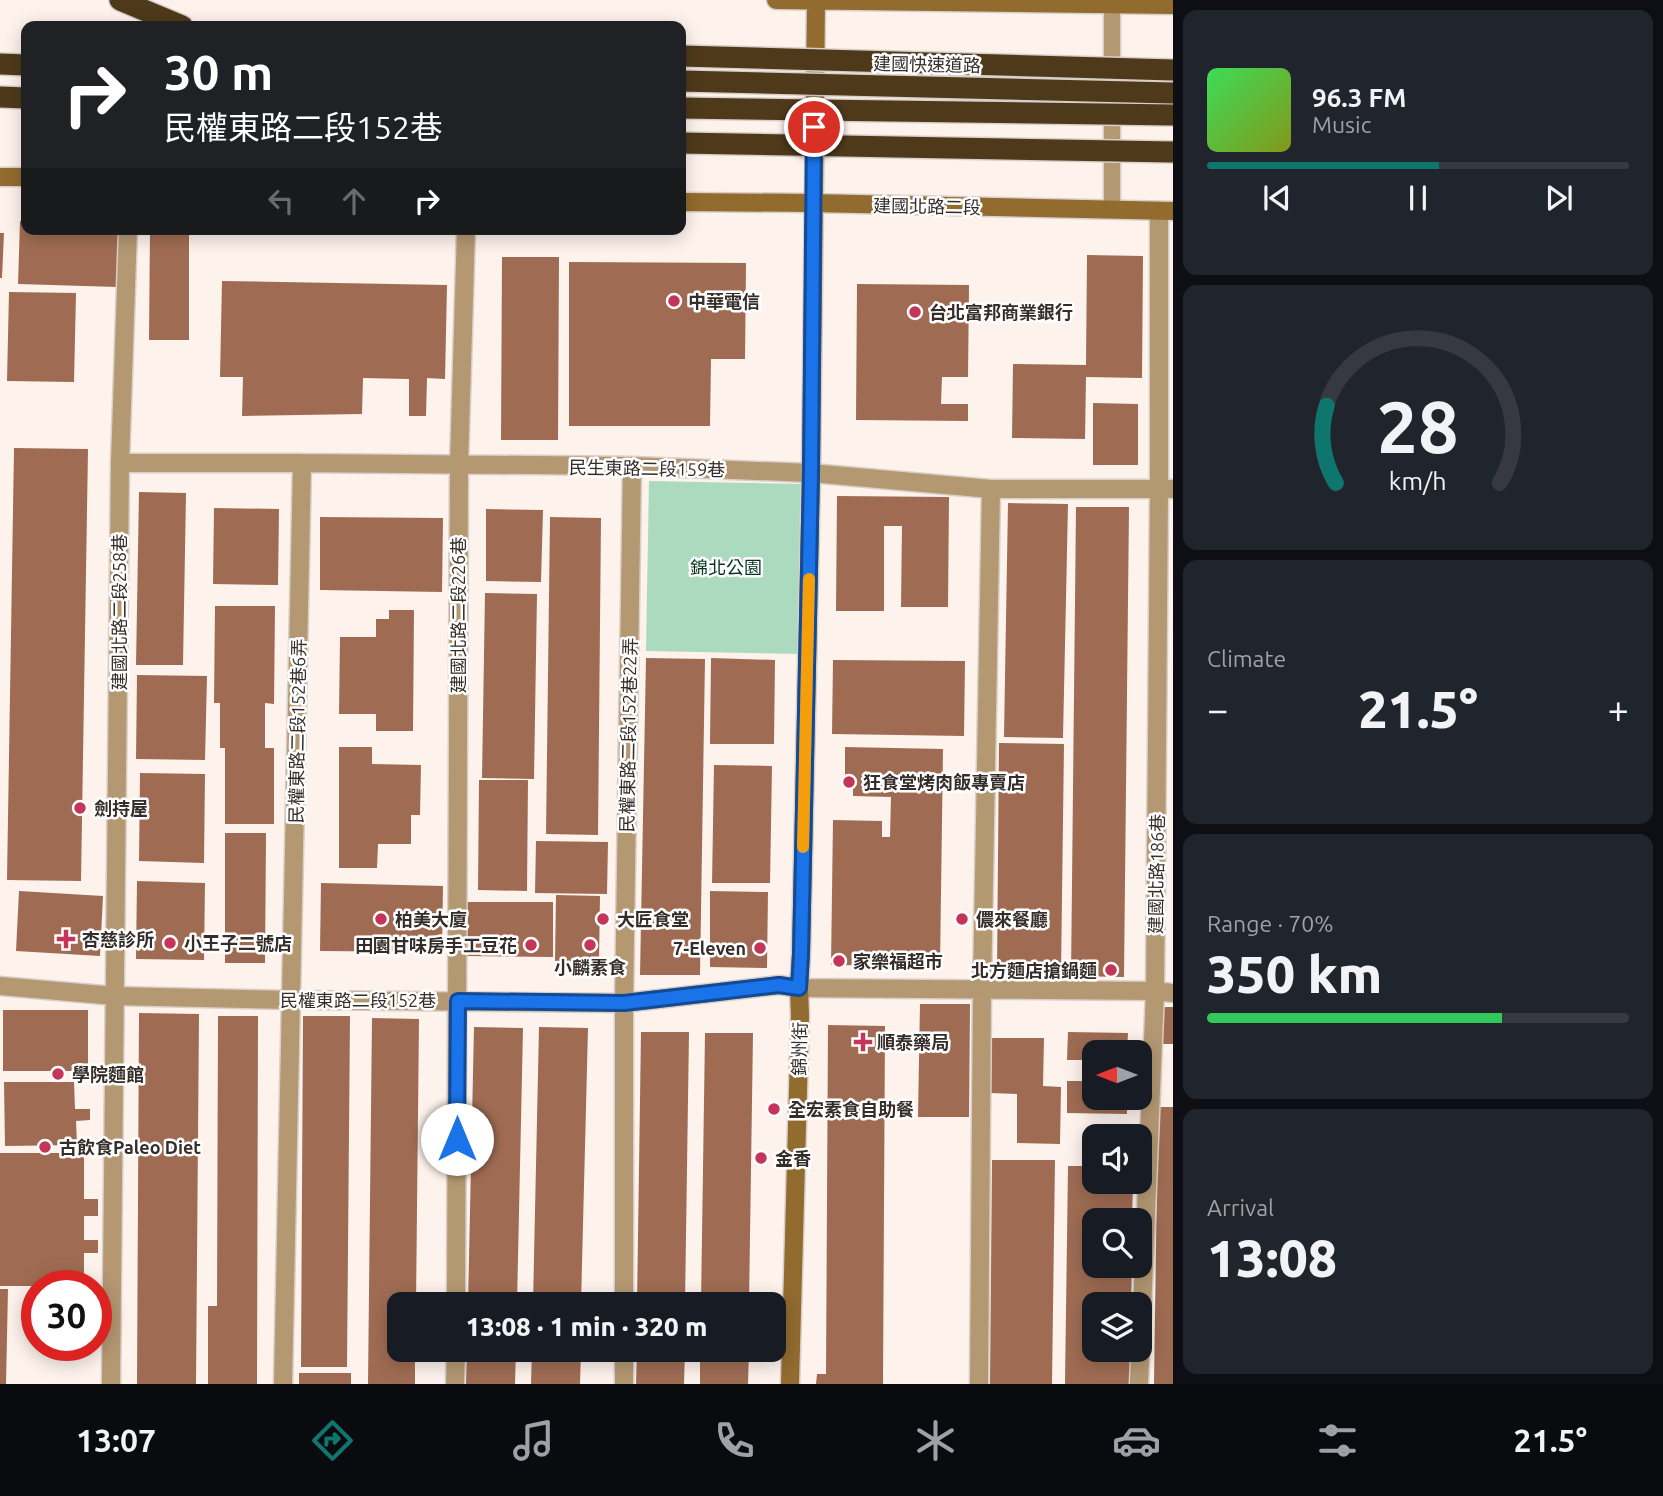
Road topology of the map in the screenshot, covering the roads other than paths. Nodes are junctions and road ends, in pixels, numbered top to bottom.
1 (120, 0) edge
2 (776, 0) edge
3 (816, 0) edge
4 (1165, 3) edge
5 (1112, 5) junction
6 (170, 21) edge
7 (686, 56) edge
8 (0, 64) edge
9 (21, 65) edge
10 (1173, 70) edge
11 (686, 81) edge
12 (1173, 93) edge
13 (0, 97) edge
14 (21, 98) edge
15 (686, 108) edge
16 (1173, 115) edge
17 (686, 143) edge
18 (1173, 152) edge
19 (0, 177) edge
20 (21, 177) edge
21 (686, 202) edge
22 (813, 203) junction
23 (1112, 210) junction
24 (1166, 211) edge
25 (128, 235) edge
26 (466, 235) edge
27 (120, 463) junction
28 (302, 463) junction
29 (459, 465) junction
30 (632, 466) junction
31 (811, 473) junction
32 (991, 489) junction
33 (1166, 490) edge
34 (0, 986) edge
35 (799, 988) junction
36 (982, 989) junction
37 (1155, 991) junction
38 (1173, 993) edge
39 (116, 996) junction
40 (292, 1000) junction
41 (458, 1001) junction
42 (624, 1003) junction
43 (456, 1292) edge
44 (624, 1292) edge
45 (456, 1362) edge
46 (624, 1362) edge
47 (111, 1384) edge
48 (283, 1384) edge
49 (455, 1384) edge
50 (624, 1384) edge
51 (790, 1384) edge
52 (979, 1384) edge
53 (1139, 1384) edge

1 - 6 highway
2 - 3 street
3 - 5 street
3 - 22 street, 錦州街
4 - 5 street
5 - 23 lane
7 - 10 highway, bridge
8 - 9 highway
11 - 12 highway, 建國快速道路, bridge
13 - 14 highway
15 - 16 highway, bridge
17 - 18 highway, bridge
19 - 20 street
21 - 22 street, 建國北路二段
22 - 23 street, 建國北路二段
22 - 31 street, 錦州街
23 - 24 street, 建國北路二段
24 - 33 street, 建國北路186巷
25 - 27 street, 建國北路二段258巷
26 - 29 street, 建國北路二段226巷
27 - 28 street, 民生東路二段159巷
27 - 39 street, 建國北路二段258巷
28 - 29 street, 民生東路二段159巷
28 - 40 street, 民權東路二段152巷6弄
29 - 30 street, 民生東路二段159巷
29 - 41 street, 建國北路二段226巷
30 - 31 street, 民生東路二段159巷
30 - 42 street, 民權東路二段152巷22弄
31 - 32 street, 民生東路二段159巷
31 - 35 street, 錦州街
32 - 33 street, 民生東路二段159巷
32 - 36 street
33 - 37 street, 建國北路186巷
34 - 39 street, 民權東路二段152巷
35 - 36 street, 民權東路二段152巷
35 - 42 street, 民權東路二段152巷
35 - 51 street, 錦州街
36 - 37 street, 民權東路二段152巷
36 - 52 street
37 - 38 street, 民權東路二段152巷
37 - 53 street, 建國北路186巷
39 - 40 street, 民權東路二段152巷
39 - 47 street, 建國北路二段258巷
40 - 41 street, 民權東路二段152巷
40 - 48 street, 民權東路二段152巷6弄
41 - 42 street, 民權東路二段152巷
41 - 43 street, 建國北路二段226巷
42 - 44 street, 民權東路二段152巷22弄
45 - 49 street
46 - 50 street

